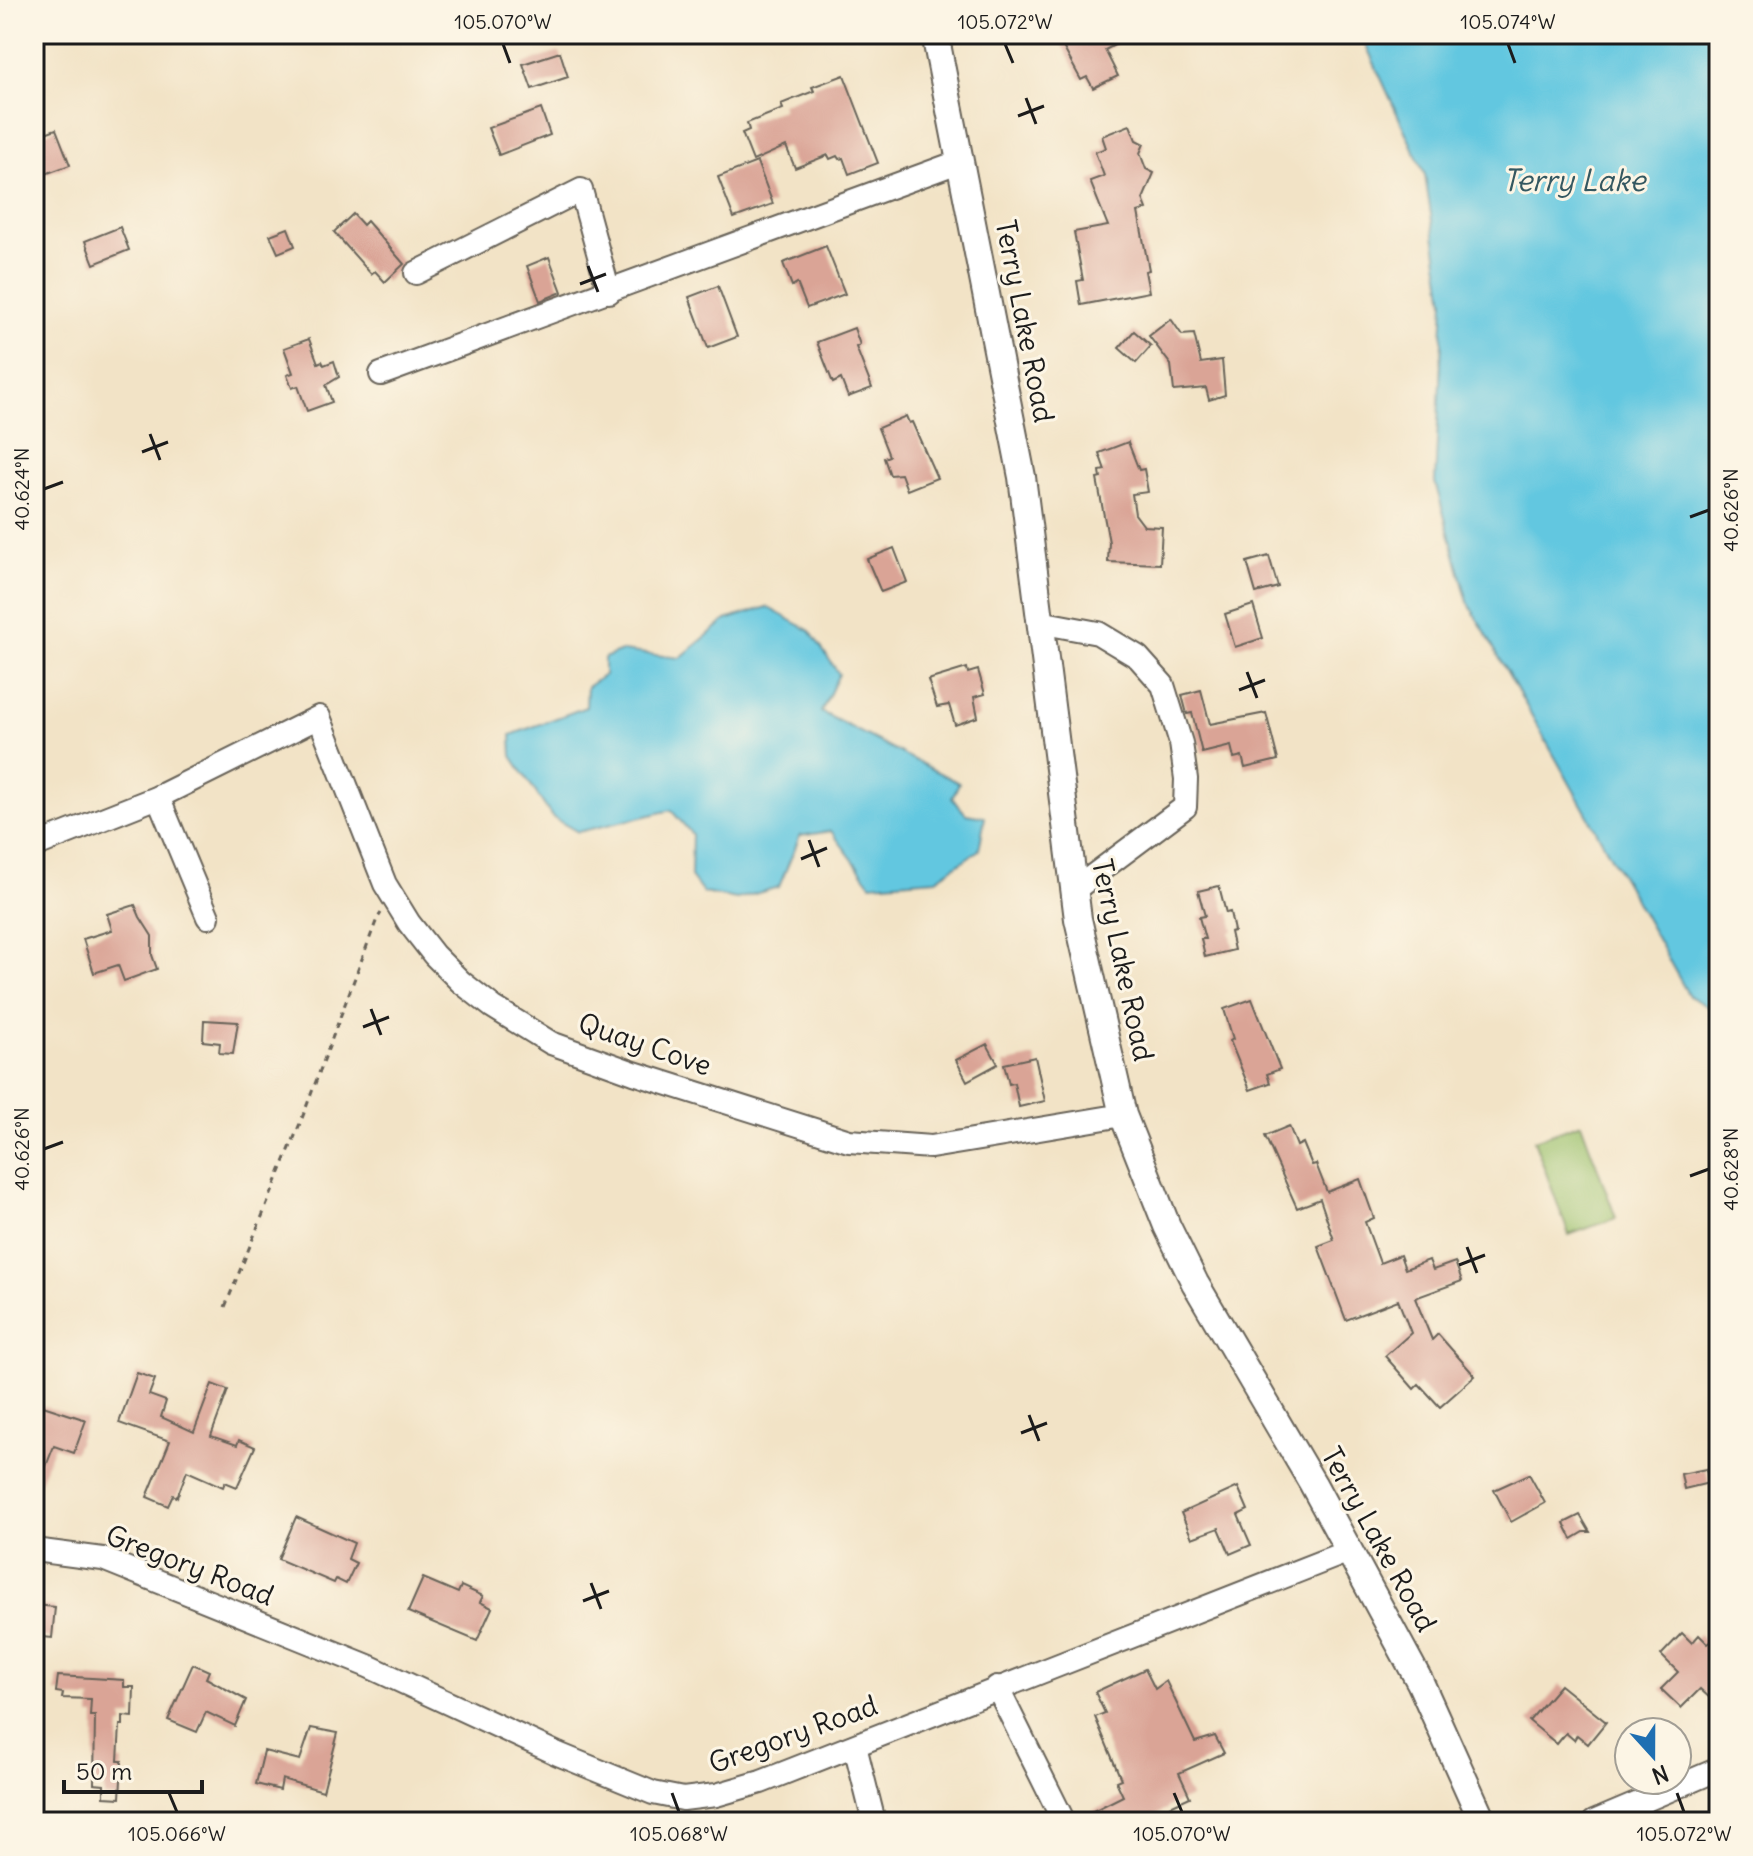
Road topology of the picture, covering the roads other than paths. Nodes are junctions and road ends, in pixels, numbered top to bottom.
1 (935, 34) edge
2 (961, 161) junction
3 (416, 273) dead end
4 (609, 292) junction
5 (381, 374) dead end
6 (1039, 622) junction
7 (158, 797) junction
8 (34, 846) edge
9 (1074, 890) junction
10 (208, 917) dead end
11 (1123, 1115) junction
12 (34, 1550) edge
13 (1349, 1551) junction
14 (997, 1687) junction
15 (855, 1746) junction
16 (1719, 1769) edge
17 (874, 1822) edge
18 (1064, 1822) edge
19 (1483, 1822) edge
20 (1594, 1822) edge

1 - 2 main road, Terry Lake Road
2 - 4 street
2 - 6 main road, Terry Lake Road
3 - 4 street
4 - 5 street
6 - 9 main road, Terry Lake Road
6 - 9 street
7 - 8 street
7 - 10 street
7 - 11 street, Quay Cove
9 - 11 main road, Terry Lake Road
11 - 13 main road, Terry Lake Road
12 - 15 street, Gregory Road
13 - 14 street, Gregory Road
13 - 19 main road, Terry Lake Road
14 - 15 street, Gregory Road
14 - 18 street
15 - 17 street
16 - 20 street

